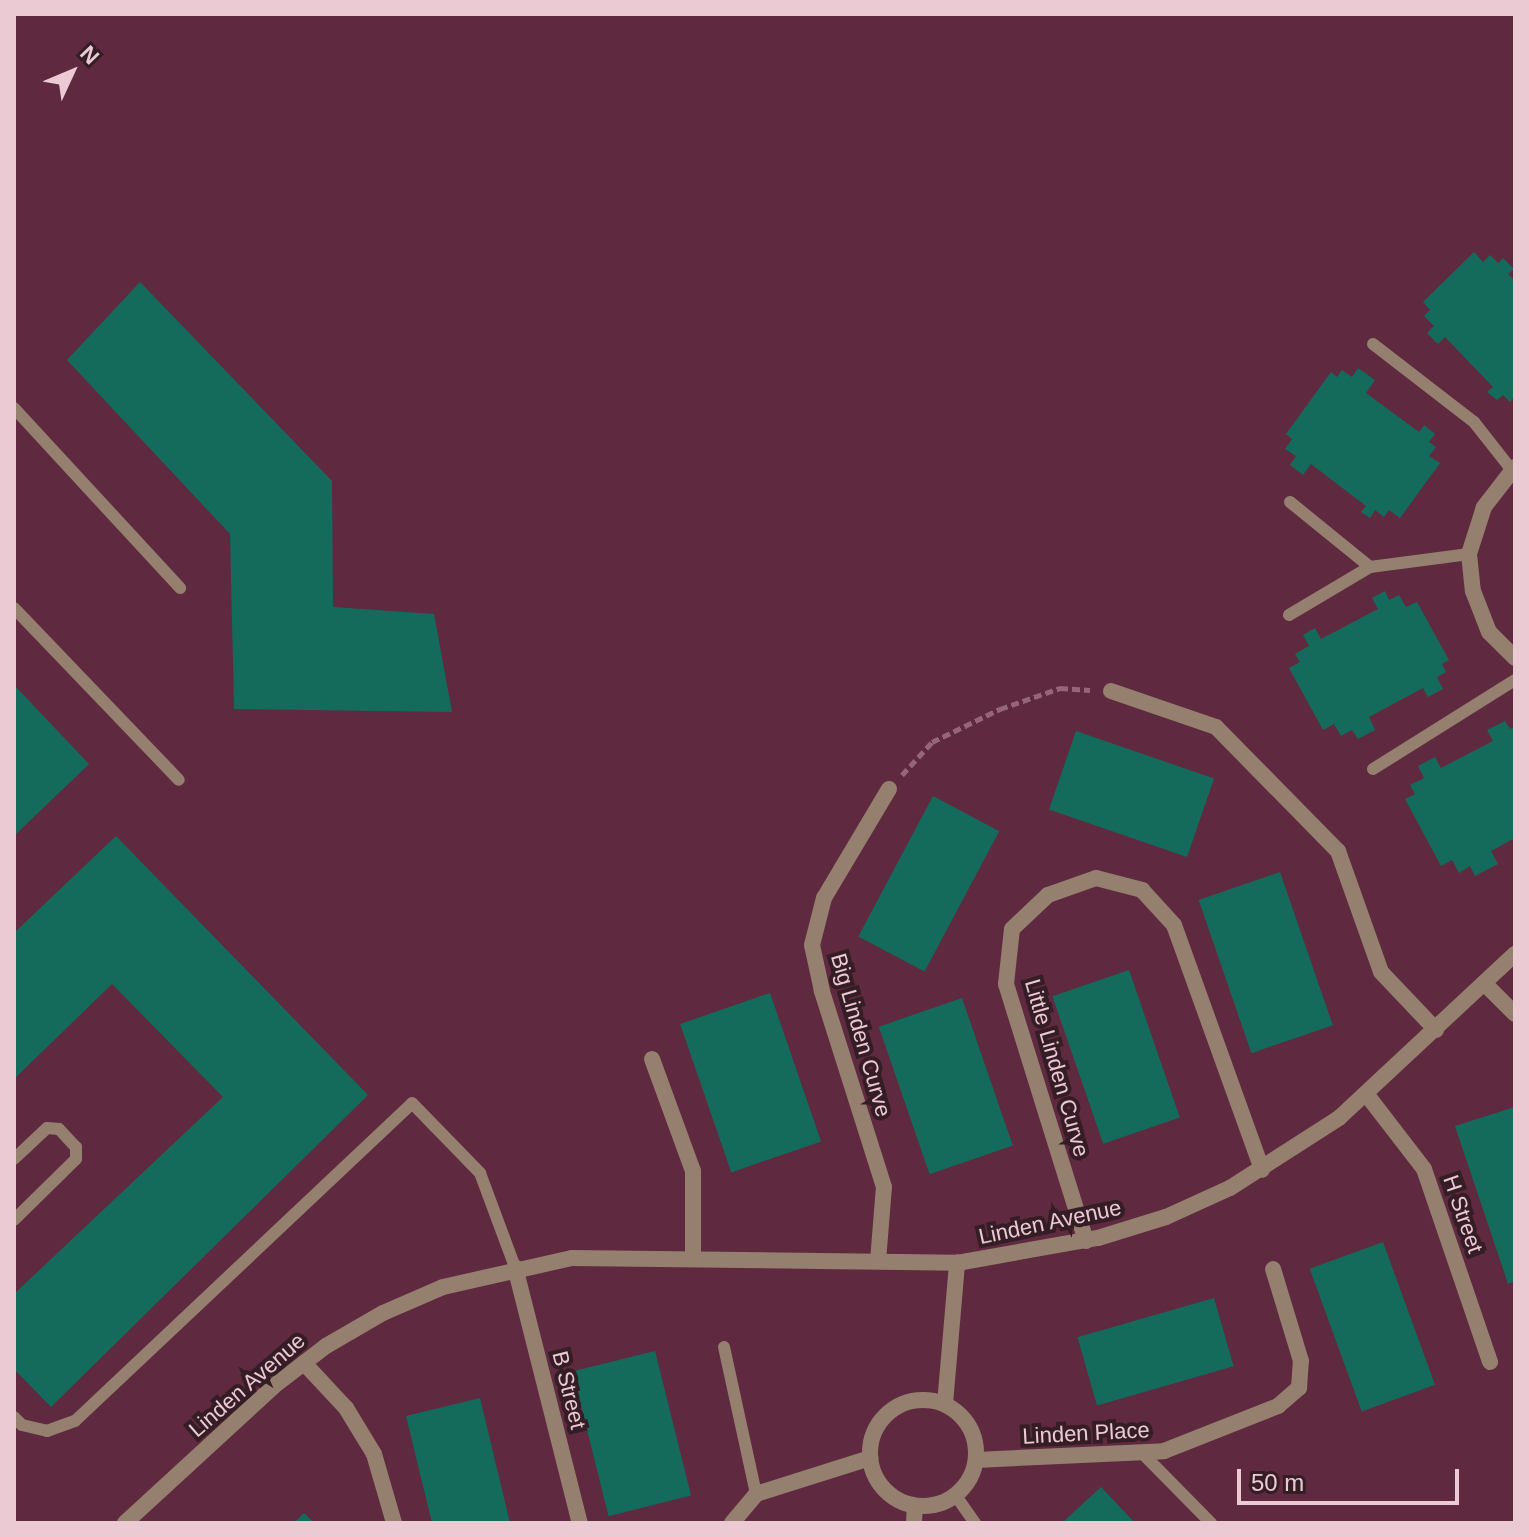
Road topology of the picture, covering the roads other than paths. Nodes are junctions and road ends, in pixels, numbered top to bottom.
1 (1373, 344) dead end
2 (14, 408) edge
3 (1513, 468) edge
4 (1290, 502) dead end
5 (1469, 554) junction
6 (1370, 567) junction
7 (180, 588) dead end
8 (14, 608) edge
9 (1289, 615) dead end
10 (1515, 658) edge
11 (1515, 680) edge
12 (1111, 691) road end
13 (1373, 769) dead end
14 (179, 780) dead end
15 (889, 789) road end
16 (1515, 954) edge
17 (1484, 983) junction
18 (1515, 1014) edge
19 (1436, 1030) junction
20 (652, 1059) dead end
21 (1367, 1095) junction
22 (14, 1159) edge
23 (1262, 1170) junction
24 (14, 1220) edge
25 (1086, 1241) junction
26 (693, 1256) junction
27 (878, 1261) junction
28 (957, 1263) junction
29 (515, 1267) junction
30 (1273, 1269) dead end
31 (724, 1347) dead end
32 (1490, 1362) dead end
33 (304, 1363) junction
34 (945, 1404) junction
35 (14, 1417) edge
36 (1141, 1452) junction
37 (870, 1458) junction
38 (976, 1460) junction
39 (756, 1494) junction
40 (956, 1496) junction
41 (915, 1514) edge
42 (125, 1523) edge
43 (394, 1523) edge
44 (580, 1523) edge
45 (732, 1523) edge
46 (975, 1523) edge
47 (1211, 1523) edge

1 - 3 lane
2 - 7 lane
3 - 5 street
4 - 6 lane
5 - 6 lane
5 - 10 street
6 - 9 lane
8 - 14 lane
11 - 13 lane
12 - 19 street
15 - 27 street, Big Linden Curve
16 - 17 street, Linden Avenue
17 - 18 street
17 - 19 street, Linden Avenue
19 - 21 street, Linden Avenue
20 - 26 street
21 - 23 street, Linden Avenue
21 - 32 street, H Street
22 - 24 lane
23 - 25 street, Linden Avenue
23 - 25 street, Little Linden Curve
25 - 28 street, Linden Avenue
26 - 27 street, Linden Avenue
26 - 29 street, Linden Avenue
27 - 28 street, Linden Avenue
28 - 34 street
29 - 33 street, Linden Avenue
29 - 35 lane
29 - 44 street, B Street
30 - 36 street, Linden Place
31 - 39 lane
33 - 42 street, Linden Avenue
33 - 43 street
34 - 37 street
34 - 38 street
36 - 38 street, Linden Place
36 - 47 lane
37 - 39 street
37 - 41 street
38 - 40 street
39 - 45 street
40 - 41 street
40 - 46 lane

